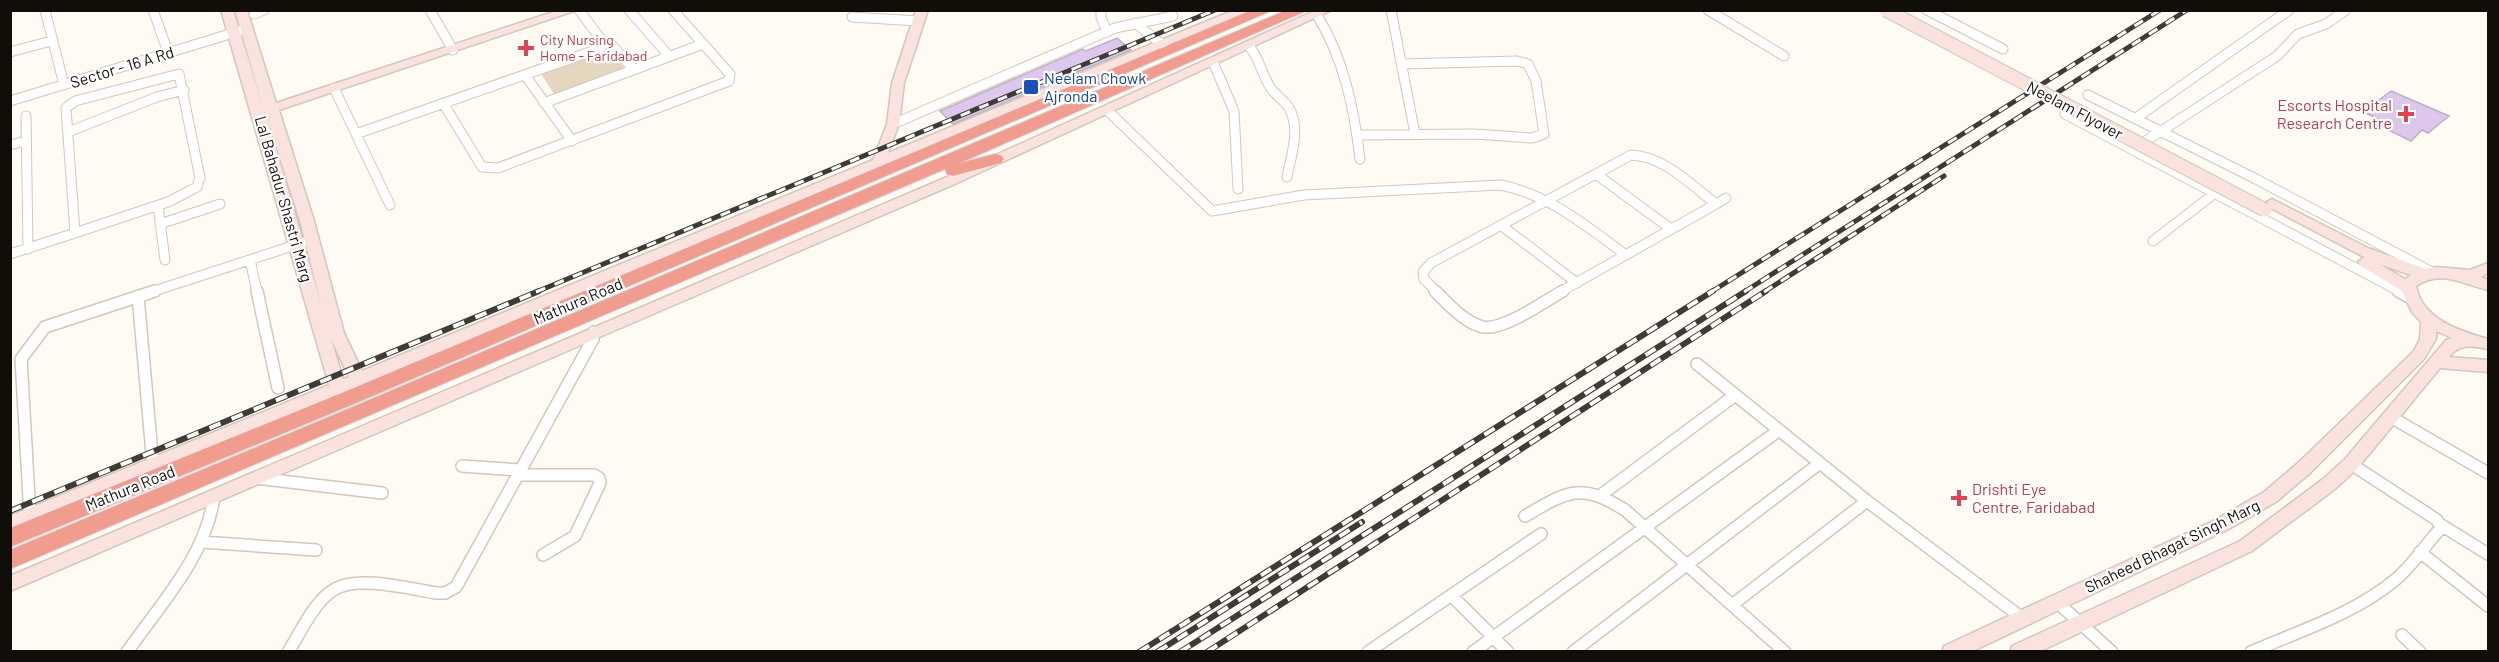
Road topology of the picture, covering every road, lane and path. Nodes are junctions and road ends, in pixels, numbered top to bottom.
1 (45, 10) edge
2 (153, 10) edge
3 (227, 10) edge
4 (264, 10) edge
5 (430, 10) edge
6 (572, 10) edge
7 (579, 10) edge
8 (629, 10) edge
9 (673, 10) edge
10 (1101, 10) edge
11 (1245, 10) edge
12 (1266, 10) edge
13 (1300, 10) edge
14 (1391, 10) edge
15 (1707, 10) edge
16 (1886, 10) edge
17 (1900, 10) edge
18 (1927, 10) edge
19 (2289, 10) edge
20 (2346, 10) edge
21 (248, 12) edge
22 (1322, 13) edge
23 (852, 16) dead end
24 (920, 16) edge
25 (1173, 16) dead end
26 (1135, 23) junction
27 (1217, 23) junction
28 (240, 30) junction
29 (1107, 32) junction
30 (51, 40) junction
31 (603, 42) junction
32 (703, 44) junction
33 (1163, 45) junction
34 (1249, 46) junction
35 (2002, 49) dead end
36 (453, 50) junction
37 (10, 52) edge
38 (168, 52) junction
39 (669, 56) junction
40 (1784, 56) dead end
41 (1145, 62) junction
42 (1214, 62) junction
43 (1403, 64) junction
44 (633, 69) junction
45 (525, 75) junction
46 (64, 85) junction
47 (334, 88) junction
48 (184, 90) junction
49 (2088, 95) dead end
50 (10, 101) edge
51 (544, 102) junction
52 (443, 103) junction
53 (1107, 110) junction
54 (265, 111) junction
55 (2065, 114) dead end
56 (26, 116) dead end
57 (2136, 118) junction
58 (893, 124) junction
59 (68, 132) junction
60 (2160, 132) junction
61 (356, 134) junction
62 (1415, 134) junction
63 (1358, 135) junction
64 (26, 141) junction
65 (572, 141) junction
66 (10, 146) edge
67 (2132, 150) junction
68 (995, 159) junction
69 (1360, 159) dead end
70 (878, 163) junction
71 (1596, 174) junction
72 (1287, 177) dead end
73 (904, 180) junction
74 (1238, 189) dead end
75 (2215, 193) junction
76 (1548, 198) junction
77 (1726, 198) dead end
78 (220, 204) dead end
79 (1716, 204) junction
80 (390, 205) dead end
81 (158, 206) junction
82 (2268, 206) junction
83 (160, 224) junction
84 (1502, 226) junction
85 (1671, 229) junction
86 (75, 233) junction
87 (311, 240) junction
88 (2153, 242) dead end
89 (297, 245) junction
90 (28, 249) junction
91 (693, 252) junction
92 (10, 254) edge
93 (1626, 255) junction
94 (165, 260) dead end
95 (250, 260) junction
96 (2488, 268) edge
97 (2427, 273) junction
98 (2463, 275) junction
99 (1577, 283) junction
100 (2488, 285) edge
101 (567, 293) junction
102 (2410, 293) junction
103 (138, 296) junction
104 (2429, 319) junction
105 (594, 332) junction
106 (2470, 340) junction
107 (2488, 344) edge
108 (16, 361) edge
109 (2437, 362) junction
110 (1697, 364) dead end
111 (2488, 366) edge
112 (358, 380) junction
113 (278, 388) dead end
114 (338, 389) junction
115 (1734, 396) junction
116 (2389, 416) junction
117 (1778, 431) junction
118 (1820, 464) junction
119 (2351, 464) junction
120 (153, 465) junction
121 (462, 466) dead end
122 (518, 473) junction
123 (2488, 473) edge
124 (256, 478) junction
125 (382, 493) dead end
126 (1601, 495) junction
127 (214, 496) junction
128 (1867, 501) junction
129 (30, 516) junction
130 (1525, 516) dead end
131 (10, 524) edge
132 (2441, 525) junction
133 (1646, 528) junction
134 (1540, 534) dead end
135 (10, 538) edge
136 (202, 542) junction
137 (316, 550) dead end
138 (2421, 552) junction
139 (2488, 554) edge
140 (543, 555) dead end
141 (10, 560) edge
142 (1688, 566) junction
143 (10, 584) edge
144 (1452, 596) junction
145 (2056, 602) junction
146 (1732, 605) junction
147 (2488, 606) edge
148 (2022, 618) junction
149 (2080, 623) junction
150 (2402, 635) dead end
151 (1493, 637) junction
152 (127, 651) edge
153 (288, 651) edge
154 (1368, 651) edge
155 (1473, 651) edge
156 (1508, 651) edge
157 (1573, 651) edge
158 (1785, 651) edge
159 (1951, 651) edge
160 (2019, 651) edge
161 (2112, 651) edge
162 (2251, 651) edge
163 (2420, 651) edge

1 - 30 street
2 - 38 street
3 - 28 street, Lal Bahadur Shastri Marg
4 - 21 street
5 - 36 street
6 - 36 street
7 - 31 street
8 - 39 street
9 - 32 street
10 - 29 street
11 - 27 street
12 - 41 highway
13 - 73 highway, Mathura Road
14 - 43 street
15 - 40 street
16 - 82 street, Neelam Flyover, bridge
17 - 82 street, Neelam Flyover
18 - 35 street
19 - 57 street
20 - 60 street
21 - 28 street
22 - 34 street
22 - 63 street
23 - 24 street
24 - 58 street
25 - 26 street
26 - 29 street
26 - 33 street
27 - 33 street
27 - 41 highway
28 - 38 street, Sector - 16 A Rd
28 - 54 street, Lal Bahadur Shastri Marg
29 - 58 street
30 - 37 street
30 - 46 street
31 - 44 street
31 - 45 street
32 - 39 street
32 - 65 street
33 - 70 street
34 - 42 street
34 - 72 street
36 - 47 street
38 - 46 street, Sector - 16 A Rd
39 - 44 street
41 - 91 highway, Mathura Road
42 - 53 street
42 - 74 street
43 - 62 street
43 - 62 street
44 - 51 street
45 - 51 street
45 - 52 street
46 - 50 street, Sector - 16 A Rd
47 - 54 street
47 - 61 street
48 - 59 street
48 - 59 street
48 - 81 street
49 - 57 street
51 - 65 street
52 - 61 street
52 - 65 street
53 - 68 street
53 - 76 street
54 - 87 street
54 - 89 street, Lal Bahadur Shastri Marg
55 - 67 street
56 - 64 street
57 - 60 street
58 - 70 street
59 - 86 street
60 - 67 street
60 - 97 street
61 - 80 street
62 - 63 street
63 - 69 street
64 - 66 street
64 - 90 street
67 - 75 street
68 - 73 highway
68 - 105 street
70 - 101 street
71 - 76 street
71 - 79 street
71 - 85 street
73 - 141 highway, Mathura Road
75 - 88 street
75 - 102 street
76 - 84 street
76 - 93 street
77 - 79 street
78 - 83 street
79 - 85 street
81 - 83 street
81 - 86 street
82 - 97 street
82 - 102 street
83 - 94 street
84 - 99 street
84 - 99 street
85 - 93 street
86 - 90 street
87 - 89 street
87 - 112 street
89 - 95 street
89 - 114 street, Lal Bahadur Shastri Marg
90 - 92 street
91 - 101 highway
91 - 135 highway, Mathura Road
93 - 99 street
95 - 103 street
95 - 113 street
96 - 98 street
97 - 98 street
97 - 102 street
98 - 100 street
101 - 112 street
102 - 104 street
103 - 108 street
103 - 120 street
104 - 106 street
104 - 145 street, Shaheed Bhagat Singh Marg
105 - 122 street
105 - 124 street
106 - 107 street
106 - 109 street, Shaheed Bhagat Singh Marg
108 - 129 street
109 - 111 street
109 - 116 street, Shaheed Bhagat Singh Marg
110 - 115 street
112 - 114 street
114 - 120 street
115 - 117 street
115 - 126 street
116 - 119 street, Shaheed Bhagat Singh Marg
116 - 123 street
117 - 118 street
117 - 133 street
118 - 128 street
118 - 142 street
119 - 132 street
119 - 149 street, Shaheed Bhagat Singh Marg
120 - 129 street
121 - 122 street
122 - 140 street
122 - 153 street
124 - 125 street
124 - 127 street
126 - 130 street
126 - 133 street
127 - 136 street
127 - 143 street
128 - 146 street
128 - 148 street
129 - 131 street
132 - 138 street
132 - 139 street
133 - 142 street
133 - 151 street
134 - 144 street
136 - 137 street
136 - 152 street
138 - 147 street
138 - 162 street
142 - 146 street
142 - 157 street
144 - 151 street
144 - 154 street
145 - 148 street, Shaheed Bhagat Singh Marg
145 - 149 street
146 - 158 street
148 - 159 street, Shaheed Bhagat Singh Marg
149 - 160 street, Shaheed Bhagat Singh Marg
149 - 161 street
150 - 163 street
151 - 155 street
151 - 156 street

